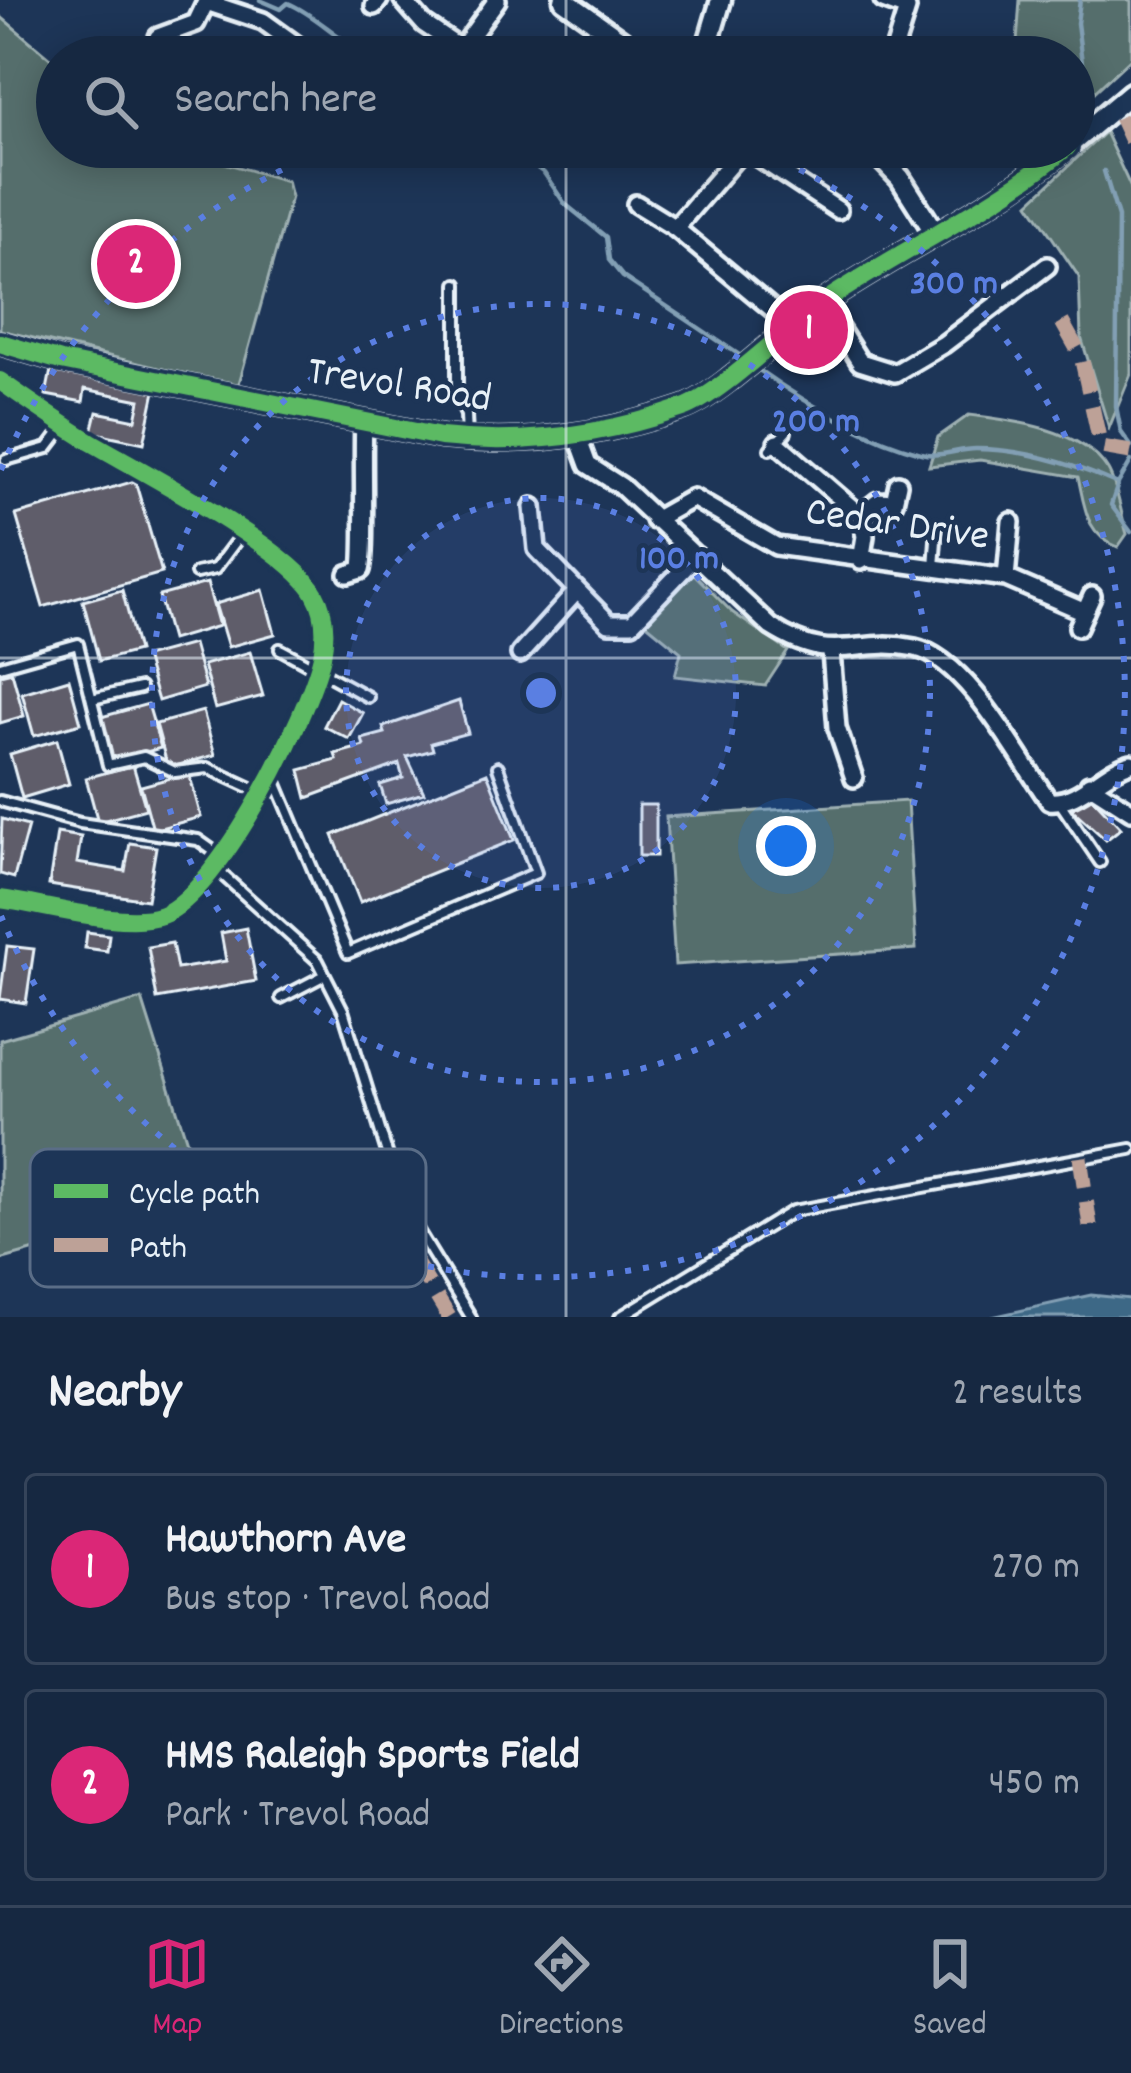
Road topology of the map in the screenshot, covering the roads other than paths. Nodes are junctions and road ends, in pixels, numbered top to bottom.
1 (403, 0) edge
2 (497, 0) edge
3 (563, 0) edge
4 (883, 0) edge
5 (716, 1) edge
6 (909, 4) edge
7 (161, 36) edge
8 (280, 36) edge
9 (438, 36) edge
10 (471, 36) edge
11 (605, 36) edge
12 (708, 36) edge
13 (898, 36) edge
14 (1131, 92) edge
15 (1095, 123) edge
16 (727, 168) edge
17 (774, 168) edge
18 (890, 168) edge
19 (1042, 168) edge
20 (635, 204) dead end
21 (838, 210) dead end
22 (675, 228) junction
23 (935, 233) junction
24 (1047, 266) dead end
25 (457, 284) dead end
26 (823, 303) junction
27 (776, 312) dead end
28 (0, 343) edge
29 (0, 381) edge
30 (364, 422) junction
31 (65, 426) junction
32 (577, 435) junction
33 (467, 440) junction
34 (777, 441) dead end
35 (6, 460) dead end
36 (898, 484) dead end
37 (533, 507) dead end
38 (860, 515) junction
39 (654, 520) junction
40 (1011, 522) dead end
41 (937, 527) dead end
42 (242, 533) junction
43 (696, 556) junction
44 (861, 561) junction
45 (934, 568) junction
46 (196, 573) dead end
47 (348, 574) dead end
48 (1006, 578) junction
49 (578, 591) junction
50 (1085, 612) dead end
51 (280, 649) dead end
52 (831, 652) junction
53 (520, 653) dead end
54 (0, 666) edge
55 (319, 666) junction
56 (140, 688) dead end
57 (368, 697) dead end
58 (92, 699) junction
59 (1131, 764) edge
60 (498, 767) dead end
61 (271, 770) junction
62 (854, 778) dead end
63 (1090, 784) junction
64 (260, 792) junction
65 (0, 801) edge
66 (1059, 802) junction
67 (1131, 811) edge
68 (1100, 862) dead end
69 (220, 864) junction
70 (0, 898) edge
71 (325, 975) junction
72 (281, 998) dead end
73 (386, 1149) edge
74 (1131, 1149) edge
75 (426, 1244) edge
76 (471, 1317) edge
77 (620, 1317) edge

1 - 9 street
2 - 10 street
3 - 11 street
4 - 6 street
5 - 12 street
6 - 13 street
7 - 8 street
14 - 15 street
16 - 22 street
17 - 21 street
18 - 23 street
19 - 23 street, Trevol Road
20 - 22 street
22 - 27 street
23 - 26 street, Trevol Road
24 - 26 street
25 - 33 lane
26 - 32 street, Trevol Road
28 - 30 street, Trevol Road
29 - 31 street
30 - 33 street, Trevol Road
30 - 47 street
31 - 35 lane
31 - 42 street
32 - 33 street, Trevol Road
32 - 39 street
34 - 38 street
36 - 38 street
37 - 49 street
38 - 44 street
39 - 43 street
39 - 44 street, Cedar Drive
40 - 48 street, Cedar Drive
41 - 45 lane
42 - 46 lane
42 - 55 street
43 - 49 street
43 - 52 street
44 - 45 street, Cedar Drive
45 - 48 street, Cedar Drive
48 - 50 street, Cedar Drive
49 - 53 street
51 - 55 lane
52 - 62 street
52 - 66 street
54 - 58 lane
55 - 57 lane
55 - 61 street
56 - 58 lane
58 - 64 lane
59 - 63 street
60 - 61 lane
61 - 64 street
63 - 66 street
63 - 67 street
64 - 69 street
65 - 69 lane
66 - 68 lane
69 - 70 street
69 - 71 lane
71 - 72 lane
71 - 73 lane
74 - 77 lane
75 - 76 lane

